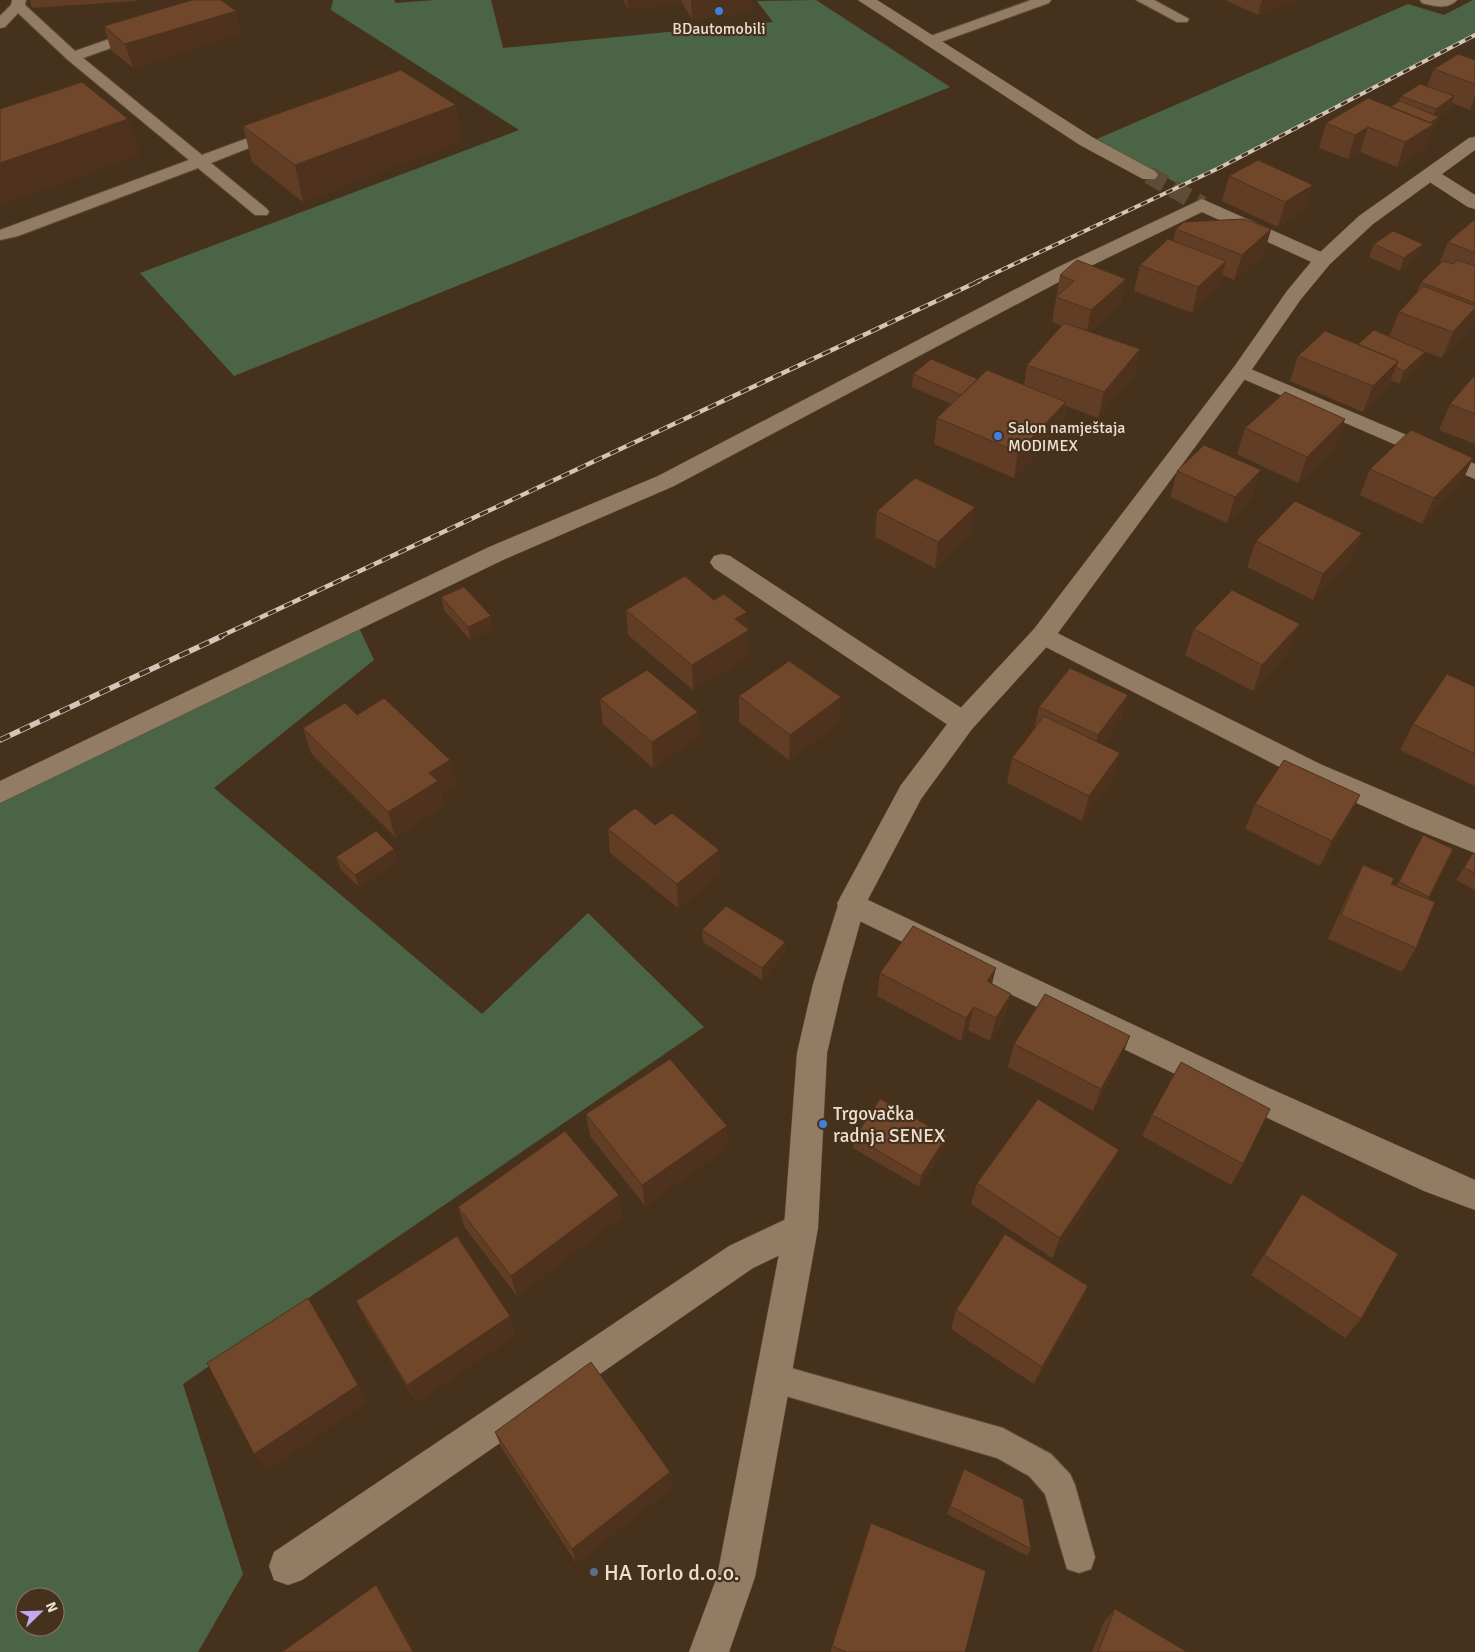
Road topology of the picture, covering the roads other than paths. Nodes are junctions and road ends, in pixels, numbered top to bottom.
1 (866, 0) edge
2 (1044, 0) edge
3 (1142, 0) edge
4 (1427, 0) edge
5 (1450, 0) edge
6 (18, 3) edge
7 (1182, 19) dead end
8 (0, 24) edge
9 (152, 28) edge
10 (930, 41) junction
11 (73, 57) junction
12 (112, 88) junction
13 (93, 94) edge
14 (291, 127) edge
15 (1475, 142) edge
16 (199, 162) junction
17 (1431, 175) junction
18 (1149, 176) tunnel mouth
19 (1475, 203) edge
20 (261, 212) dead end
21 (0, 235) edge
22 (1323, 260) junction
23 (1241, 371) junction
24 (1475, 472) edge
25 (722, 562) dead end
26 (1043, 635) junction
27 (964, 722) junction
28 (0, 793) edge
29 (1475, 842) edge
30 (851, 904) junction
31 (1475, 1195) edge
32 (801, 1228) junction
33 (773, 1378) junction
34 (1079, 1557) dead end
35 (288, 1566) dead end
36 (709, 1652) edge

1 - 10 street
2 - 10 lane
3 - 7 lane
4 - 5 lane
6 - 8 lane
6 - 11 lane
9 - 11 lane
10 - 18 street
11 - 12 lane
12 - 13 lane
12 - 16 lane
14 - 16 lane
15 - 17 street
16 - 20 lane
16 - 21 lane
17 - 19 street
17 - 22 street
22 - 23 street
22 - 28 street
23 - 24 street
23 - 26 street
25 - 27 street
26 - 27 street
26 - 29 street
27 - 30 street
30 - 31 street
30 - 32 street
32 - 33 street
32 - 35 street
33 - 34 lane
33 - 36 street

